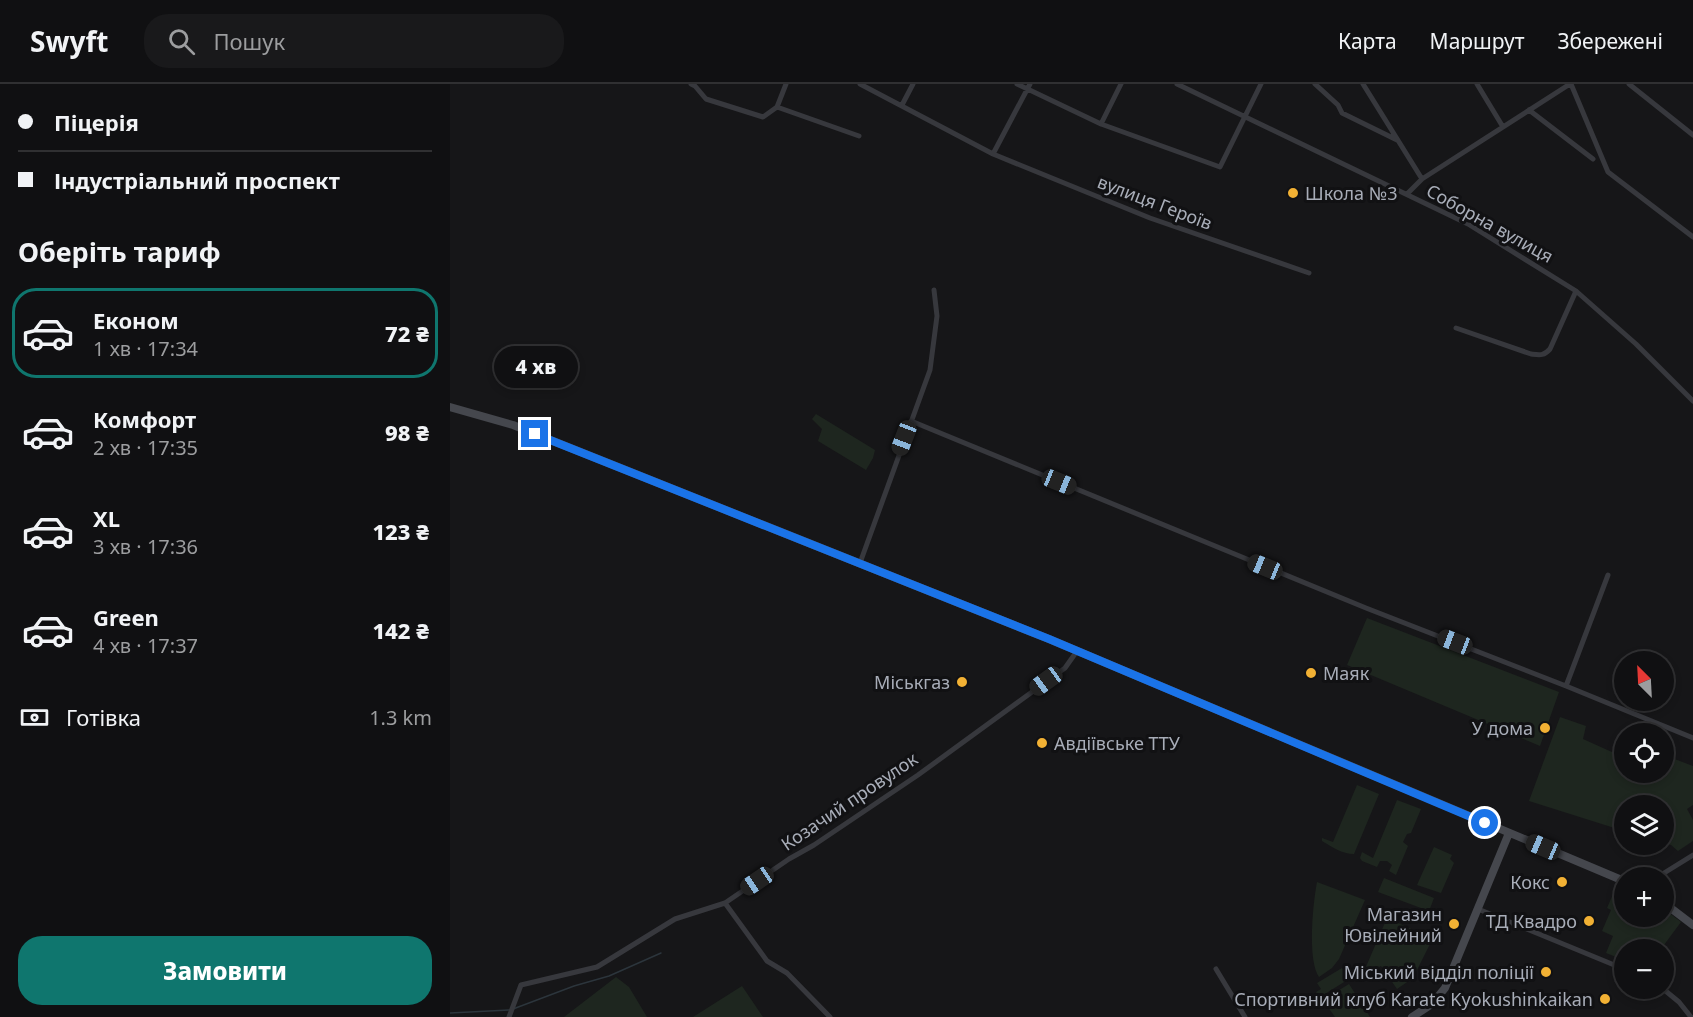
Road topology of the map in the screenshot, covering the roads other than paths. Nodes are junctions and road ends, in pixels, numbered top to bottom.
1 (691, 84) edge
2 (786, 84) edge
3 (860, 84) edge
4 (913, 84) edge
5 (1017, 84) edge
6 (1121, 84) edge
7 (1177, 84) edge
8 (1261, 84) edge
9 (1315, 84) edge
10 (1363, 84) edge
11 (1477, 84) edge
12 (1570, 84) edge
13 (1629, 84) edge
14 (1029, 87) edge
15 (902, 105) junction
16 (777, 107) junction
17 (1529, 110) junction
18 (1245, 117) junction
19 (1101, 124) junction
20 (1503, 127) junction
21 (1693, 135) edge
22 (859, 136) dead end
23 (1398, 141) junction
24 (993, 154) junction
25 (1593, 159) dead end
26 (1422, 180) junction
27 (1407, 194) junction
28 (1693, 237) edge
29 (1310, 273) dead end
30 (934, 290) dead end
31 (1576, 291) junction
32 (1456, 328) dead end
33 (1693, 401) edge
34 (450, 407) edge
35 (911, 421) junction
36 (860, 563) junction
37 (1608, 575) dead end
38 (1077, 651) junction
39 (1566, 686) junction
40 (1693, 738) edge
41 (1509, 833) junction
42 (1693, 855) edge
43 (1674, 867) edge
44 (1614, 877) edge
45 (725, 903) junction
46 (1478, 909) junction
47 (1674, 911) edge
48 (1693, 925) edge
49 (1614, 965) edge
50 (1216, 969) dead end
51 (1674, 998) edge
52 (508, 1017) edge
53 (830, 1017) edge
54 (1245, 1017) edge
55 (1412, 1017) edge
56 (1691, 1017) edge

1 - 16 street
2 - 16 street
3 - 15 street, вулиця Героїв
4 - 15 street
5 - 14 street
6 - 19 street
7 - 18 street, Соборна вулиця
8 - 18 street
9 - 23 street
10 - 23 street
11 - 20 street
12 - 17 street
12 - 28 street
13 - 21 street
14 - 19 street
14 - 24 street
15 - 24 street, вулиця Героїв
16 - 22 street
17 - 20 street
17 - 25 street
18 - 19 street
18 - 27 street, Соборна вулиця
20 - 26 street
23 - 26 street
24 - 29 street, вулиця Героїв
26 - 27 street
27 - 31 street, Соборна вулиця
30 - 35 street
31 - 32 street
31 - 33 street, Соборна вулиця
34 - 36 street
35 - 36 street
35 - 39 street
36 - 38 street
37 - 39 street
38 - 41 street
38 - 45 street, Козачий провулок
39 - 40 street
41 - 44 street
41 - 46 street
42 - 43 street
45 - 52 street, Козачий провулок
45 - 53 street
46 - 49 street
46 - 55 street
47 - 48 street
50 - 54 street
51 - 56 street

